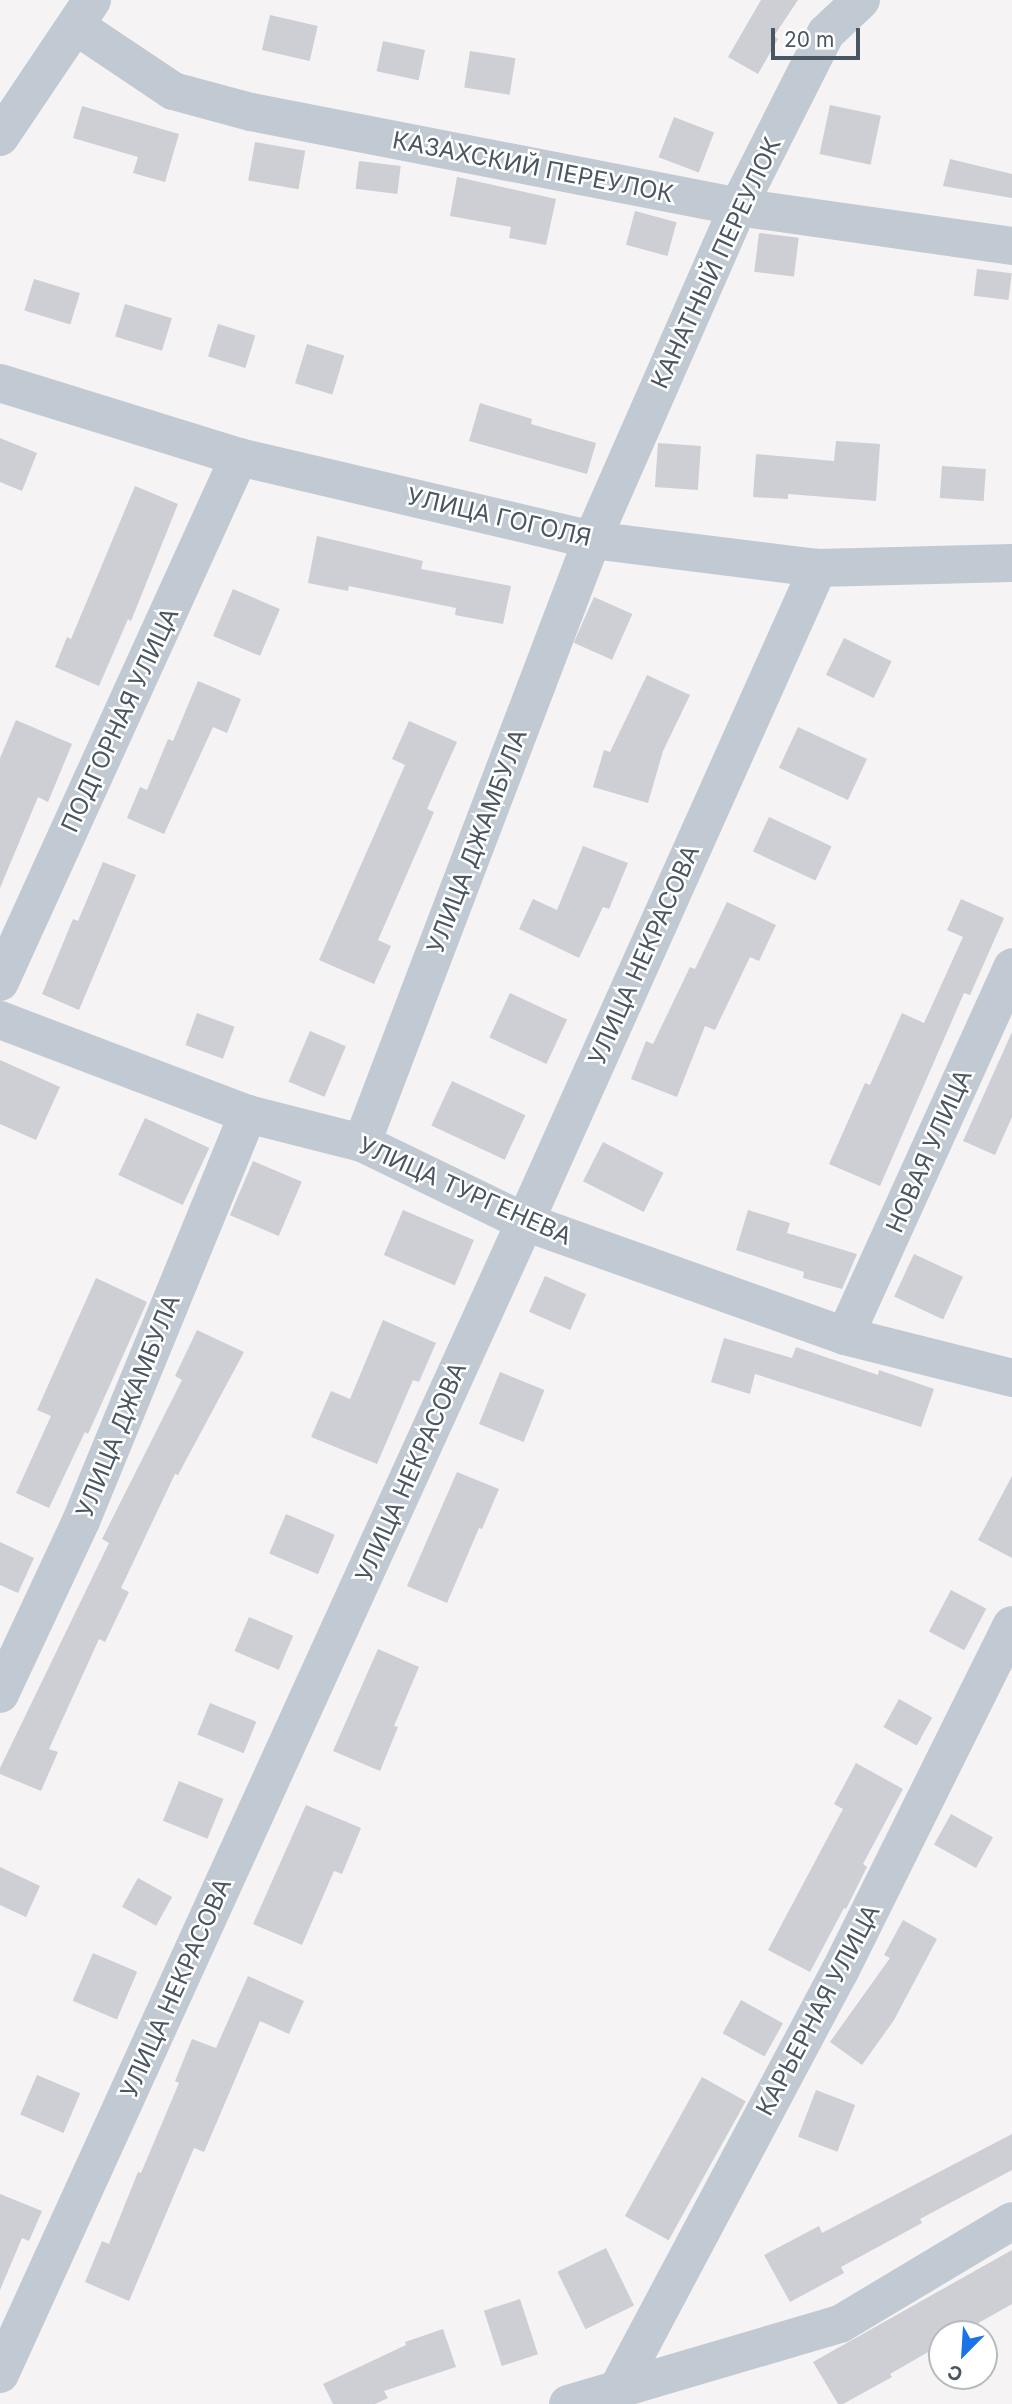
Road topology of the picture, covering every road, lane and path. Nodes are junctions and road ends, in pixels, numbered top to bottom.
1 (861, 0) edge
2 (84, 13) edge
3 (0, 136) edge
4 (738, 207) junction
5 (1012, 246) edge
6 (0, 383) edge
7 (239, 457) junction
8 (592, 540) junction
9 (1012, 563) edge
10 (818, 568) junction
11 (1012, 967) edge
12 (0, 982) edge
13 (0, 1020) edge
14 (248, 1114) junction
15 (362, 1143) junction
16 (525, 1222) junction
17 (845, 1336) junction
18 (1012, 1378) edge
19 (1012, 1625) edge
20 (0, 1694) edge
21 (1012, 2221) edge
22 (0, 2374) edge
23 (617, 2390) junction
24 (568, 2404) edge

1 - 4 street, КАНАТНЫЙ ПЕРЕУЛОК
2 - 3 street
2 - 4 street, КАЗАХСКИЙ ПЕРЕУЛОК
4 - 5 street, КАЗАХСКИЙ ПЕРЕУЛОК
4 - 8 street, КАНАТНЫЙ ПЕРЕУЛОК
6 - 7 street, УЛИЦА ГОГОЛЯ
7 - 8 street, УЛИЦА ГОГОЛЯ
7 - 12 street, ПОДГОРНАЯ УЛИЦА
8 - 10 street, УЛИЦА ГОГОЛЯ
8 - 15 street, УЛИЦА ДЖАМБУЛА
9 - 10 street, УЛИЦА ГОГОЛЯ
10 - 16 street, УЛИЦА НЕКРАСОВА
11 - 17 street, НОВАЯ УЛИЦА
13 - 14 street, УЛИЦА ТУРГЕНЕВА
14 - 15 street, УЛИЦА ТУРГЕНЕВА
14 - 20 street, УЛИЦА ДЖАМБУЛА
15 - 16 street, УЛИЦА ТУРГЕНЕВА
16 - 17 street, УЛИЦА ТУРГЕНЕВА
16 - 22 street, УЛИЦА НЕКРАСОВА
17 - 18 street, УЛИЦА ТУРГЕНЕВА
19 - 23 street, КАРЬЕРНАЯ УЛИЦА
21 - 23 street
23 - 24 street

